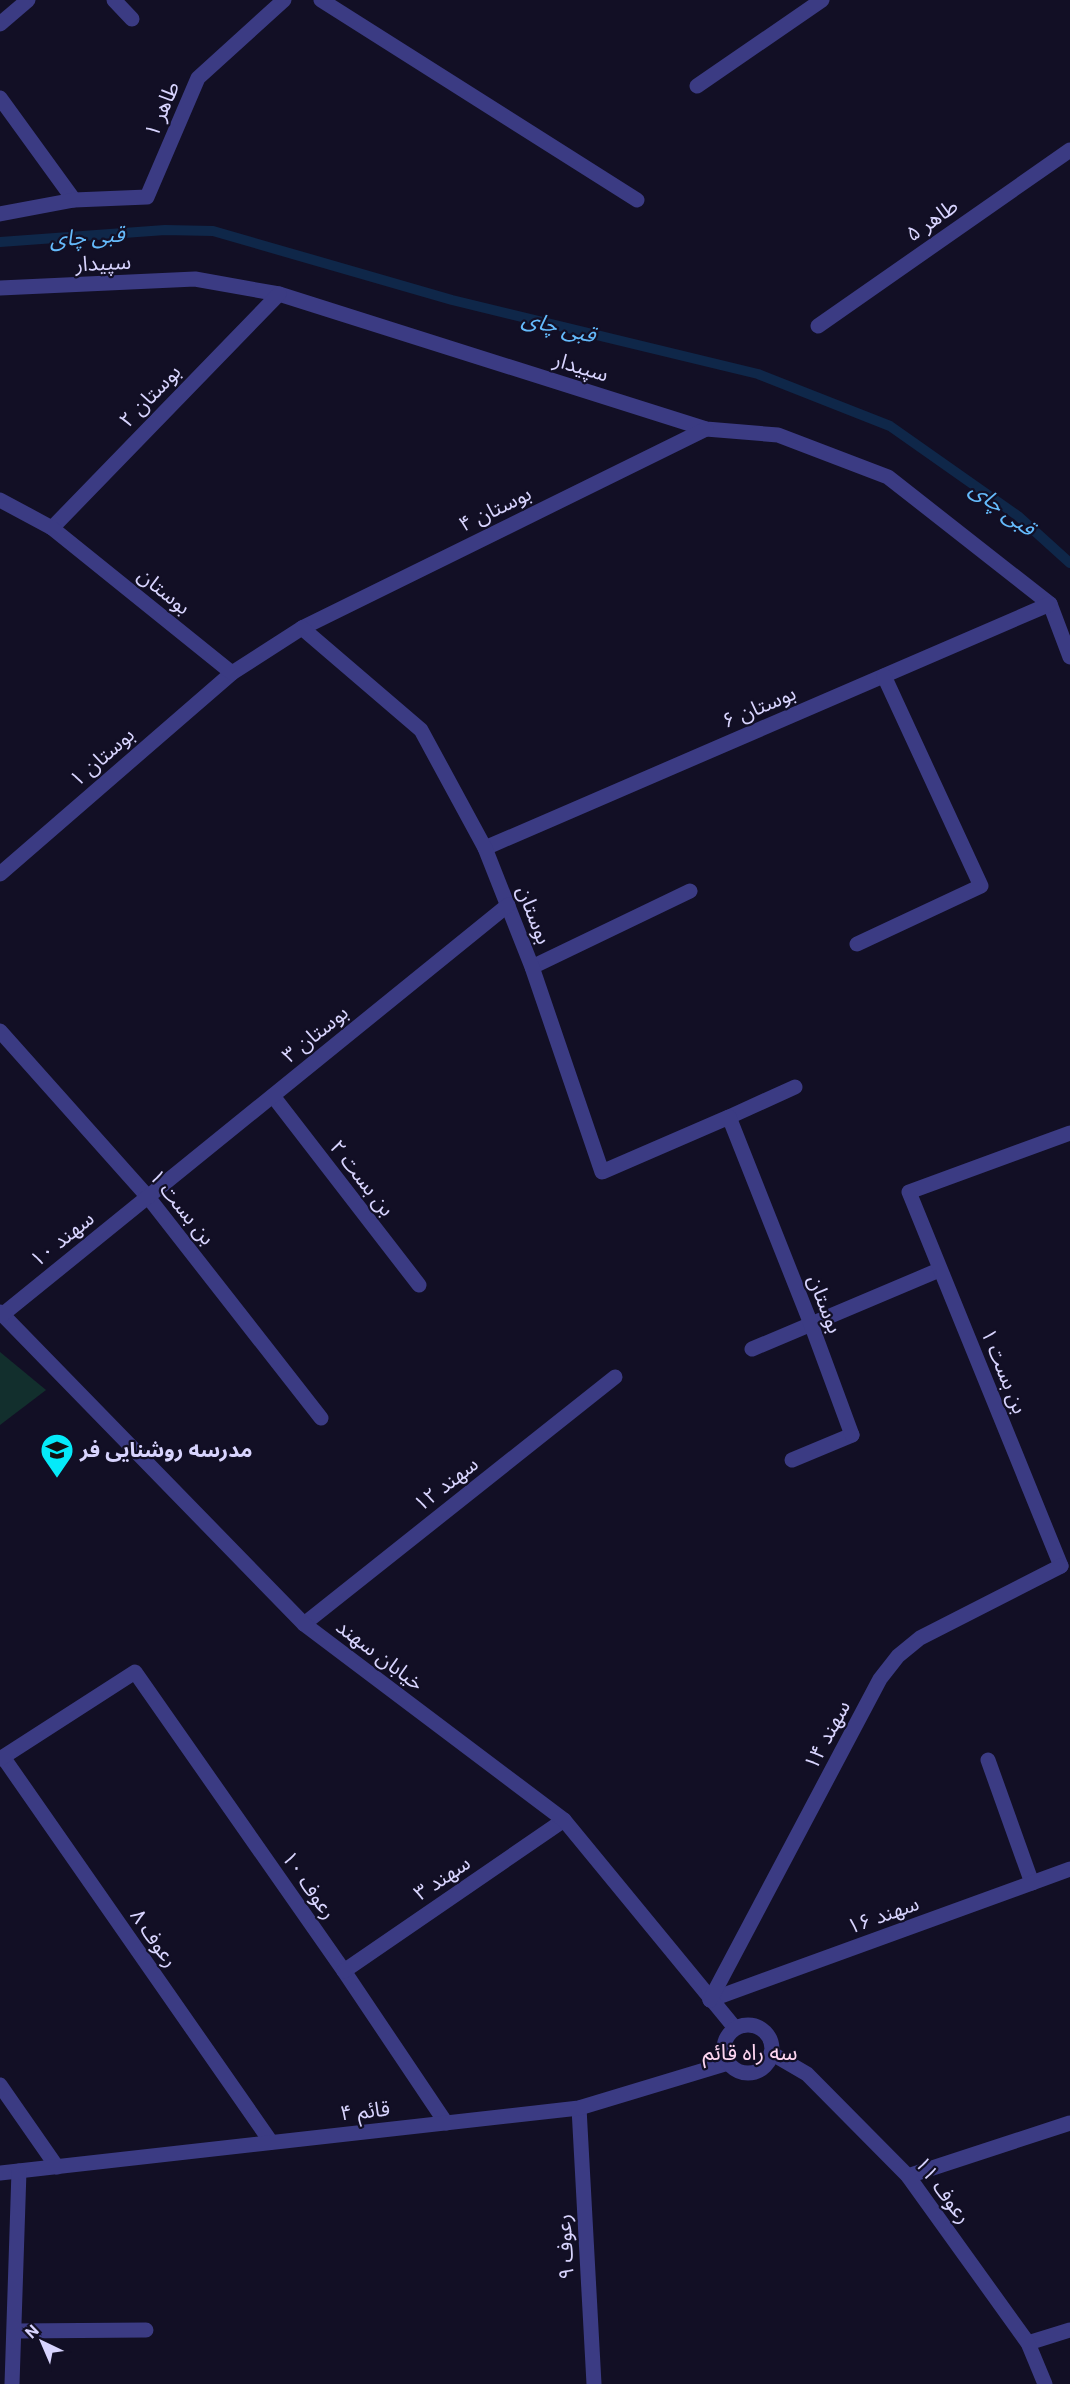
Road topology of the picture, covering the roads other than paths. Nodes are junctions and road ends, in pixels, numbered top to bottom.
1 (28, 0) edge
2 (114, 0) edge
3 (284, 0) edge
4 (321, 0) edge
5 (822, 0) edge
6 (132, 19) dead end
7 (0, 24) edge
8 (697, 86) dead end
9 (0, 98) edge
10 (1070, 150) edge
11 (74, 200) junction
12 (637, 201) dead end
13 (0, 214) edge
14 (0, 288) edge
15 (279, 294) junction
16 (818, 326) dead end
17 (706, 429) junction
18 (0, 500) edge
19 (52, 528) junction
20 (1050, 604) junction
21 (302, 628) junction
22 (1070, 657) edge
23 (232, 673) junction
24 (884, 676) junction
25 (485, 848) junction
26 (0, 874) edge
27 (690, 891) dead end
28 (508, 905) junction
29 (857, 944) dead end
30 (532, 967) junction
31 (0, 1031) edge
32 (795, 1087) dead end
33 (273, 1096) junction
34 (729, 1117) junction
35 (1070, 1133) edge
36 (148, 1197) junction
37 (939, 1270) junction
38 (419, 1285) dead end
39 (1, 1313) edge
40 (811, 1324) junction
41 (752, 1349) dead end
42 (615, 1377) dead end
43 (321, 1418) dead end
44 (792, 1460) dead end
45 (1061, 1566) joint
46 (303, 1624) junction
47 (2, 1758) edge
48 (988, 1760) dead end
49 (564, 1820) junction
50 (1070, 1869) edge
51 (1032, 1883) junction
52 (344, 1971) junction
53 (710, 2000) junction
54 (735, 2028) junction
55 (771, 2053) junction
56 (728, 2063) junction
57 (0, 2085) edge
58 (579, 2108) junction
59 (446, 2123) junction
60 (1070, 2123) edge
61 (271, 2142) junction
62 (57, 2167) junction
63 (19, 2171) junction
64 (0, 2173) edge
65 (908, 2176) junction
66 (146, 2330) dead end
67 (1070, 2330) edge
68 (15, 2331) junction
69 (1028, 2343) junction
70 (12, 2384) edge
71 (594, 2384) edge
72 (1045, 2384) edge

1 - 7 street
2 - 6 street
3 - 11 street, طاهر ۱
4 - 12 street
5 - 8 street
9 - 11 street
10 - 16 street, طاهر ۵
11 - 13 street
14 - 15 street, سپیدار
15 - 17 street, سپیدار
15 - 19 street, بوستان ۲
17 - 20 street, سپیدار
17 - 21 street, بوستان ۴
18 - 19 street, بوستان
19 - 23 street, بوستان
20 - 22 street
20 - 24 street, بوستان ۶
21 - 23 street
21 - 25 street, بوستان
23 - 26 street, بوستان ۱
24 - 25 street, بوستان ۶
24 - 29 street
25 - 28 street, بوستان
27 - 30 street
28 - 30 street, بوستان
28 - 33 street, بوستان ۳
30 - 34 street, بوستان
31 - 36 street, بن بست ۱
32 - 34 street
33 - 36 street, بوستان ۳
33 - 38 street, بن بست ۲
34 - 40 street, بوستان
35 - 37 street, بن بست ۱
36 - 39 street, سهند ۱۰
36 - 43 street, بن بست ۱
37 - 40 street
37 - 45 street, بن بست ۱
39 - 46 street, خیابان سهند
40 - 41 street
40 - 44 street, بوستان
42 - 46 street, سهند ۱۲
45 - 53 street, سهند ۱۴
46 - 49 street, خیابان سهند
47 - 52 street, رعوف ۱۰
47 - 61 street, رعوف ۸
48 - 51 street
49 - 52 street, سهند ۳
49 - 53 street, خیابان سهند
50 - 51 street, سهند ۱۶
51 - 53 street, سهند ۱۶
52 - 59 street, رعوف ۱۰
53 - 54 street, خیابان سهند
54 - 55 street
54 - 56 street
55 - 56 street
55 - 65 street, رعوف ۱۱
56 - 58 street, قائم ۴
57 - 62 street
58 - 59 street, قائم ۴
58 - 71 street, رعوف ۹
59 - 61 street, قائم ۴
60 - 65 street
61 - 62 street, قائم ۴
62 - 63 street, قائم ۴
63 - 64 street, قائم ۴
63 - 68 street
65 - 69 street, رعوف ۱۱
66 - 68 street
67 - 69 street
68 - 70 street
69 - 72 street, رعوف ۱۱

